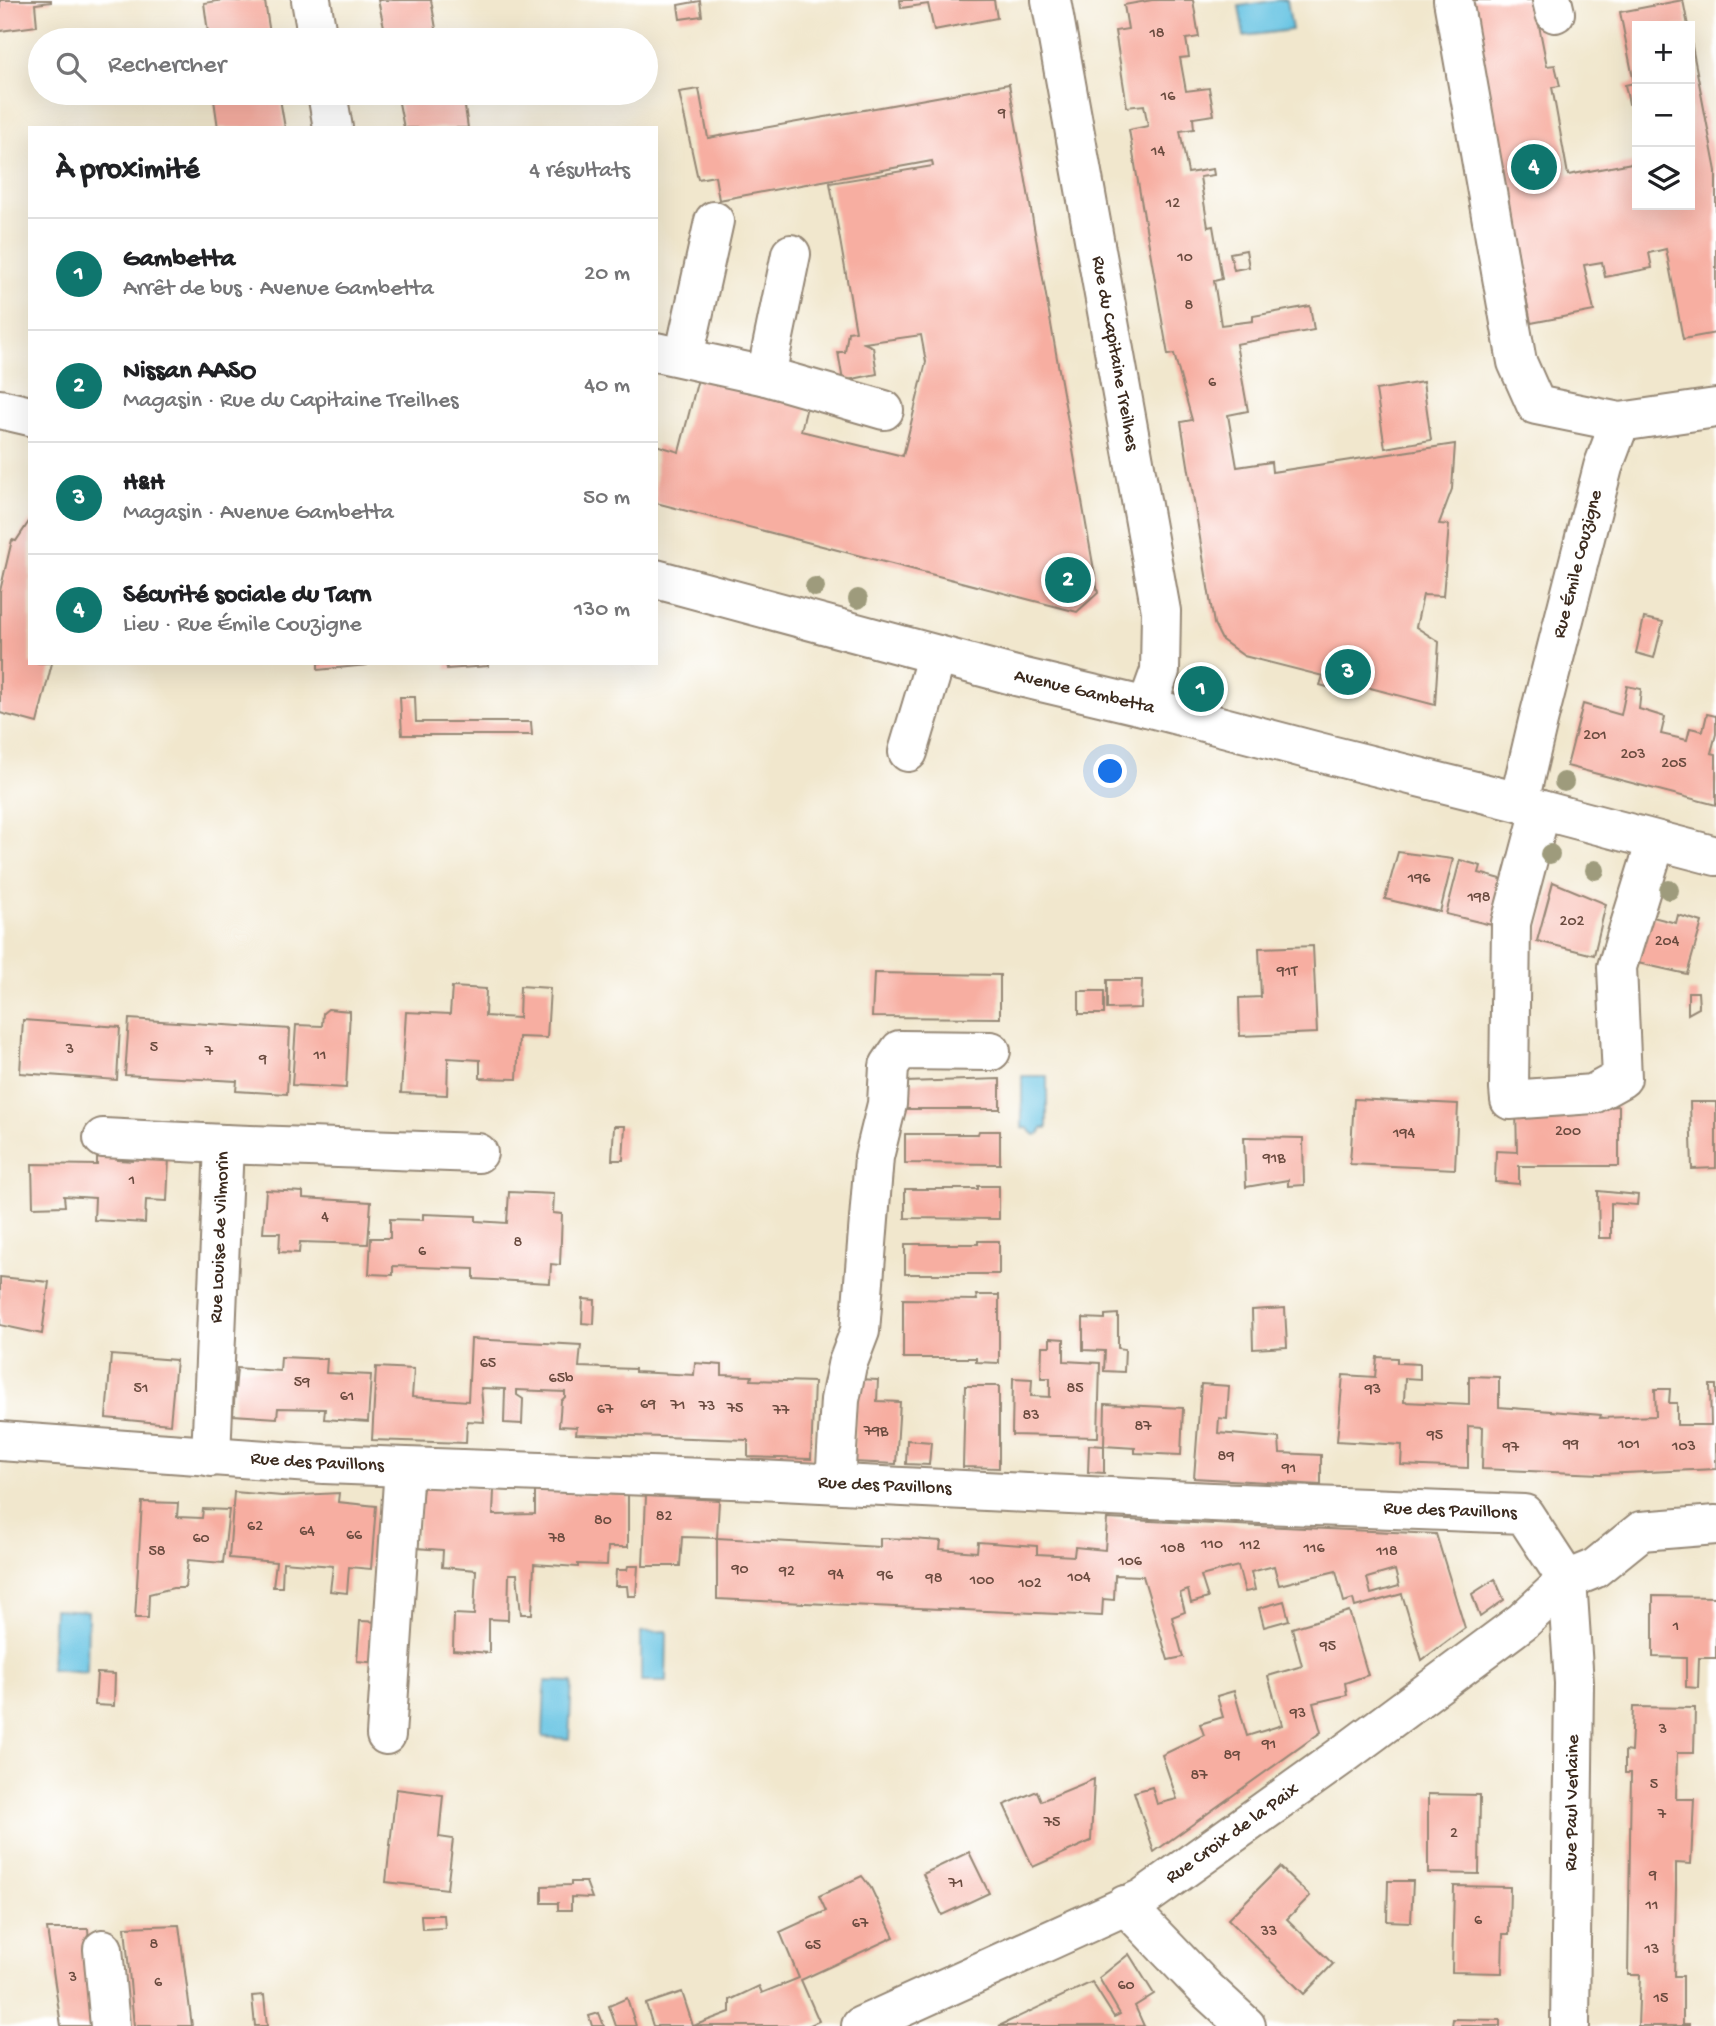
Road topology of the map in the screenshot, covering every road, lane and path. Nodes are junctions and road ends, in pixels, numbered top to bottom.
1 (311, 0) edge
2 (1051, 0) edge
3 (1453, 0) edge
4 (316, 28) edge
5 (329, 105) edge
6 (333, 126) edge
7 (715, 221) dead end
8 (791, 254) dead end
9 (670, 354) edge
10 (766, 376) junction
11 (1716, 408) edge
12 (884, 410) dead end
13 (1620, 422) junction
14 (658, 580) edge
15 (937, 655) junction
16 (1147, 707) junction
17 (908, 752) dead end
18 (1530, 806) junction
19 (1656, 841) junction
20 (1716, 856) edge
21 (991, 1051) dead end
22 (103, 1138) dead end
23 (224, 1144) junction
24 (478, 1153) dead end
25 (0, 1441) edge
26 (211, 1457) junction
27 (404, 1467) junction
28 (835, 1483) junction
29 (1716, 1525) edge
30 (1567, 1580) junction
31 (386, 1735) dead end
32 (1125, 1905) junction
33 (103, 1949) dead end
34 (110, 2026) edge
35 (860, 2026) edge
36 (1246, 2026) edge
37 (1570, 2026) edge

1 - 4 street
2 - 16 street, Rue du Capitaine Treilhes
3 - 13 street
5 - 6 street
7 - 9 street
8 - 10 street
9 - 10 street
10 - 12 street
11 - 13 street
13 - 18 street, Rue Émile Couzigne
14 - 15 street, Avenue Gambetta
15 - 16 street, Avenue Gambetta
15 - 17 street
16 - 18 street, Avenue Gambetta
18 - 19 street, Avenue Gambetta
18 - 19 street, Rue Émile Couzigne
19 - 20 street, Avenue Gambetta
21 - 28 street
22 - 23 street
23 - 24 street, Rue Louise de Vilmorin
23 - 26 street, Rue Louise de Vilmorin
25 - 26 street, Rue des Pavillons
26 - 27 street, Rue des Pavillons
27 - 28 street, Rue des Pavillons
27 - 31 street
28 - 30 street, Rue des Pavillons
29 - 30 street
30 - 32 street, Rue Croix de la Paix
30 - 37 street, Rue Paul Verlaine
32 - 35 street, Rue Croix de la Paix
32 - 36 street
33 - 34 street

